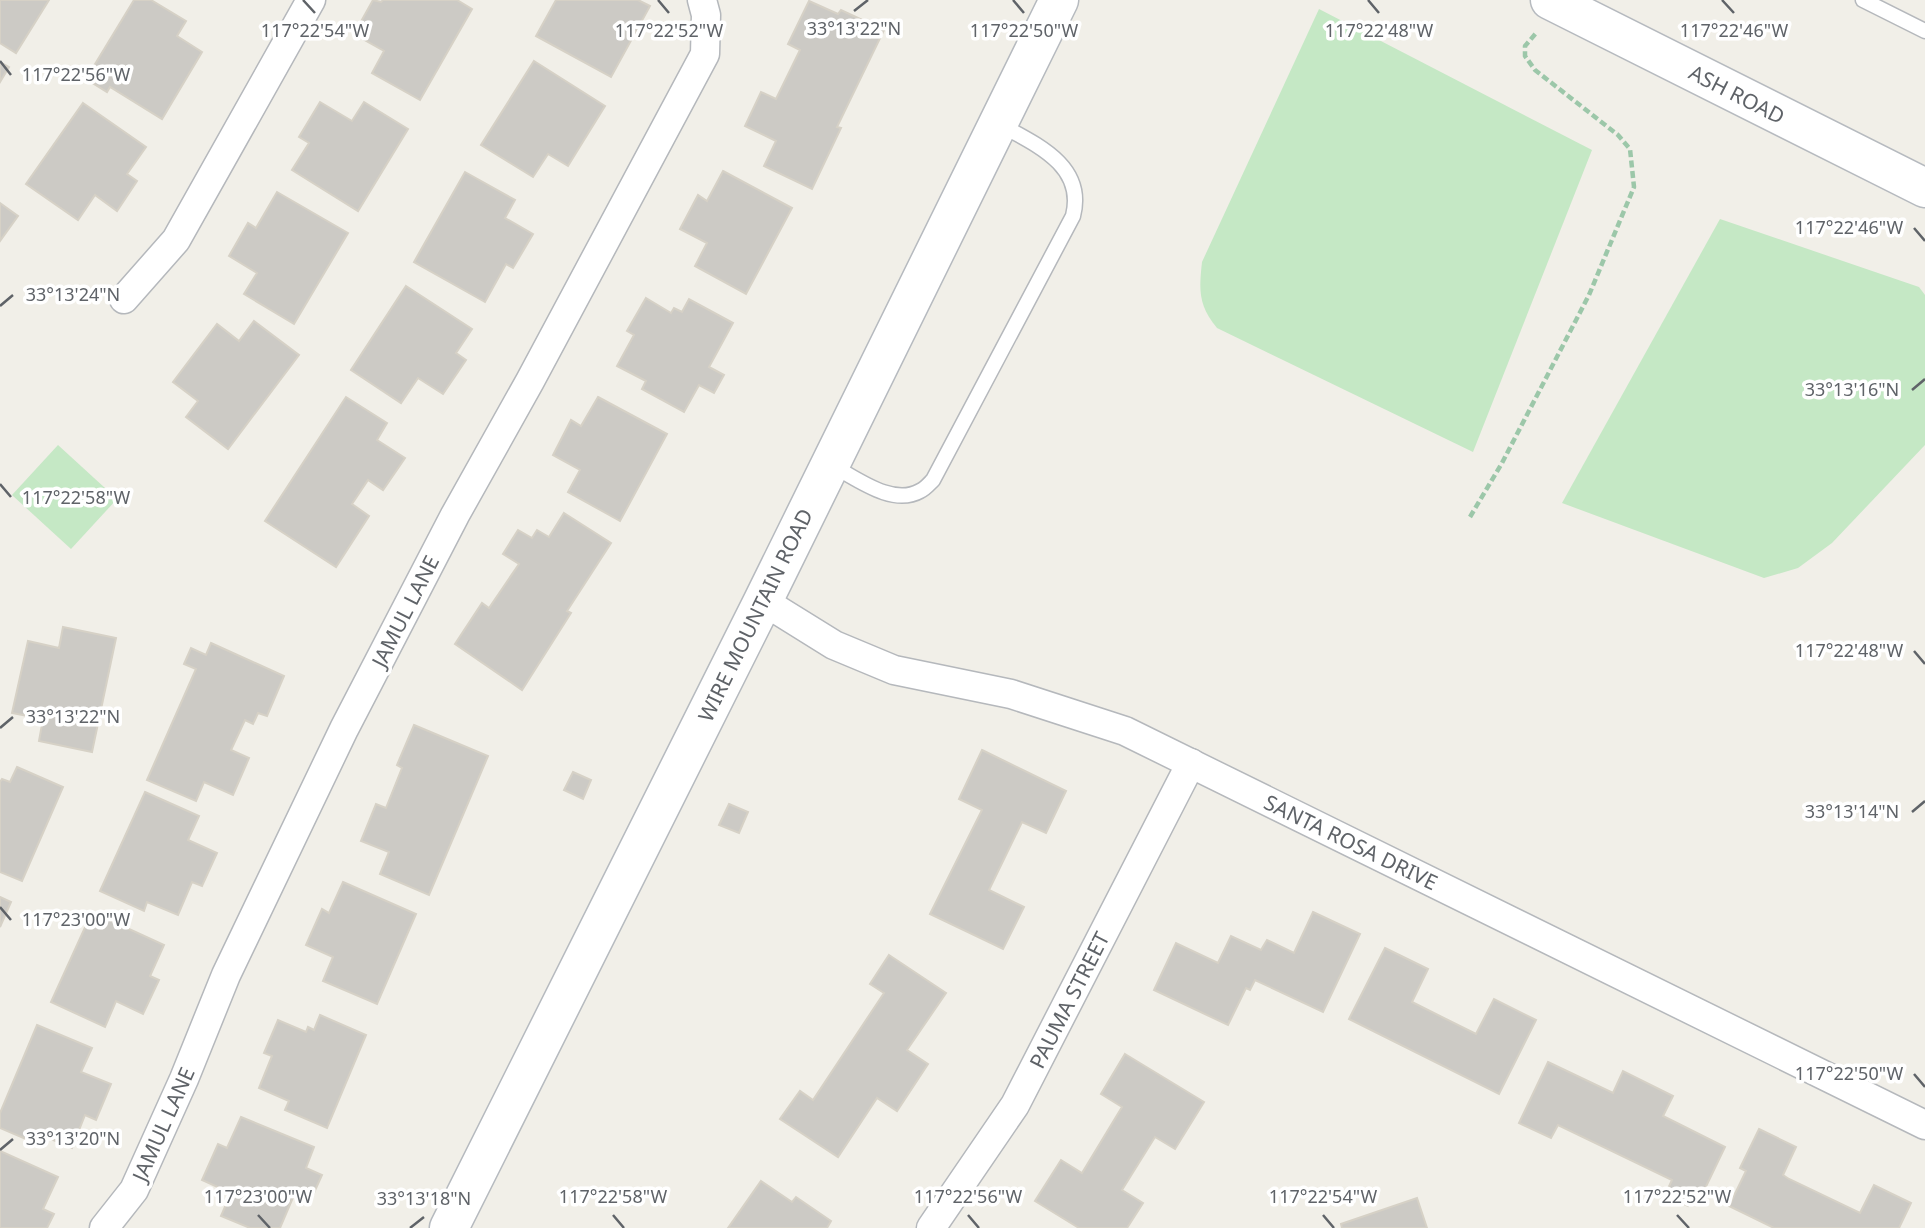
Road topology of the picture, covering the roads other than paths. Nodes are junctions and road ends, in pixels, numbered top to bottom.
1 (311, 0) edge
2 (702, 0) edge
3 (1059, 0) edge
4 (1863, 0) edge
5 (1558, 2) edge
6 (1925, 31) edge
7 (998, 124) junction
8 (1922, 179) edge
9 (124, 299) dead end
10 (830, 464) junction
11 (763, 601) junction
12 (1191, 763) junction
13 (1925, 1125) edge
14 (104, 1228) edge
15 (449, 1228) edge
16 (931, 1228) edge

1 - 9 street
2 - 14 street, JAMUL LANE
3 - 7 main road, WIRE MOUNTAIN ROAD
4 - 6 lane
5 - 8 main road, ASH ROAD
7 - 10 main road, WIRE MOUNTAIN ROAD
7 - 10 lane
10 - 11 main road, WIRE MOUNTAIN ROAD
11 - 12 street, SANTA ROSA DRIVE
11 - 15 main road, WIRE MOUNTAIN ROAD
12 - 13 street, SANTA ROSA DRIVE
12 - 16 street, PAUMA STREET

